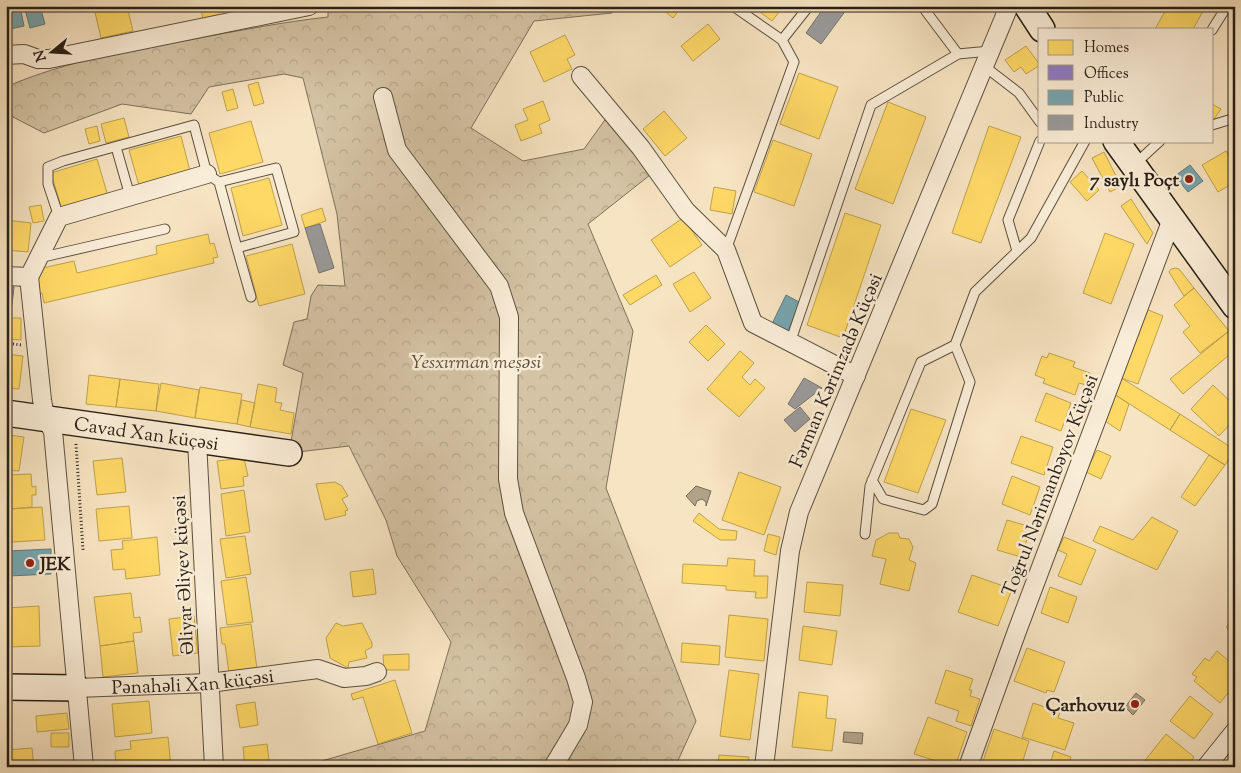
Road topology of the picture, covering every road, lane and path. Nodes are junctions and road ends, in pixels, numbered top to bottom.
1 (309, 6) edge
2 (733, 6) edge
3 (809, 6) edge
4 (922, 6) edge
5 (1009, 6) edge
6 (1027, 6) edge
7 (1226, 6) edge
8 (1041, 28) edge
9 (1213, 28) edge
10 (782, 40) junction
11 (958, 54) junction
12 (6, 55) edge
13 (987, 59) junction
14 (581, 76) dead end
15 (383, 97) dead end
16 (1235, 118) edge
17 (1038, 119) edge
18 (1214, 123) edge
19 (1040, 142) edge
20 (1084, 142) edge
21 (1117, 142) edge
22 (1159, 142) edge
23 (116, 147) junction
24 (1133, 166) junction
25 (213, 178) junction
26 (130, 196) junction
27 (59, 217) junction
28 (1172, 219) junction
29 (165, 228) dead end
30 (237, 248) junction
31 (726, 250) junction
32 (1017, 251) junction
33 (38, 258) junction
34 (6, 276) edge
35 (29, 277) junction
36 (251, 297) dead end
37 (1235, 306) edge
38 (790, 343) junction
39 (954, 345) junction
40 (856, 376) junction
41 (6, 413) edge
42 (45, 417) junction
43 (197, 441) junction
44 (289, 453) dead end
45 (872, 480) junction
46 (865, 534) dead end
47 (377, 672) dead end
48 (209, 683) junction
49 (6, 687) edge
50 (77, 688) junction
51 (1235, 732) edge
52 (84, 767) edge
53 (214, 767) edge
54 (553, 767) edge
55 (764, 767) edge
56 (968, 767) edge
57 (1206, 767) edge

1 - 12 street
2 - 10 lane
3 - 10 lane
4 - 11 lane
5 - 13 street, Fərman Kərimzadə Küçəsi
6 - 8 street
7 - 9 lane
10 - 31 lane
11 - 13 lane
11 - 38 lane
13 - 17 lane
13 - 40 street, Fərman Kərimzadə Küçəsi
14 - 31 street
15 - 54 street
16 - 18 lane
19 - 32 lane
20 - 32 lane
21 - 24 street
22 - 24 lane
23 - 25 lane
23 - 26 lane
23 - 27 lane
24 - 28 street
25 - 26 street
25 - 30 lane
25 - 30 lane
26 - 27 street
27 - 33 street
28 - 37 street
28 - 56 street, Toğrul Nərimanbəyov Küçəsi
29 - 33 lane
30 - 36 lane
31 - 38 street
32 - 39 lane
33 - 35 street
34 - 35 street
35 - 42 street
38 - 40 street
39 - 45 lane
39 - 45 lane
40 - 55 street, Fərman Kərimzadə Küçəsi
41 - 42 street, Cavad Xan küçəsi
42 - 43 street, Cavad Xan küçəsi
42 - 50 street
43 - 44 street, Cavad Xan küçəsi
43 - 48 street, Əliyar Əliyev küçəsi
45 - 46 lane
47 - 48 street, Pənahəli Xan küçəsi
48 - 50 street, Pənahəli Xan küçəsi
48 - 53 street, Əliyar Əliyev küçəsi
49 - 50 street, Pənahəli Xan küçəsi
50 - 52 street
51 - 57 street

